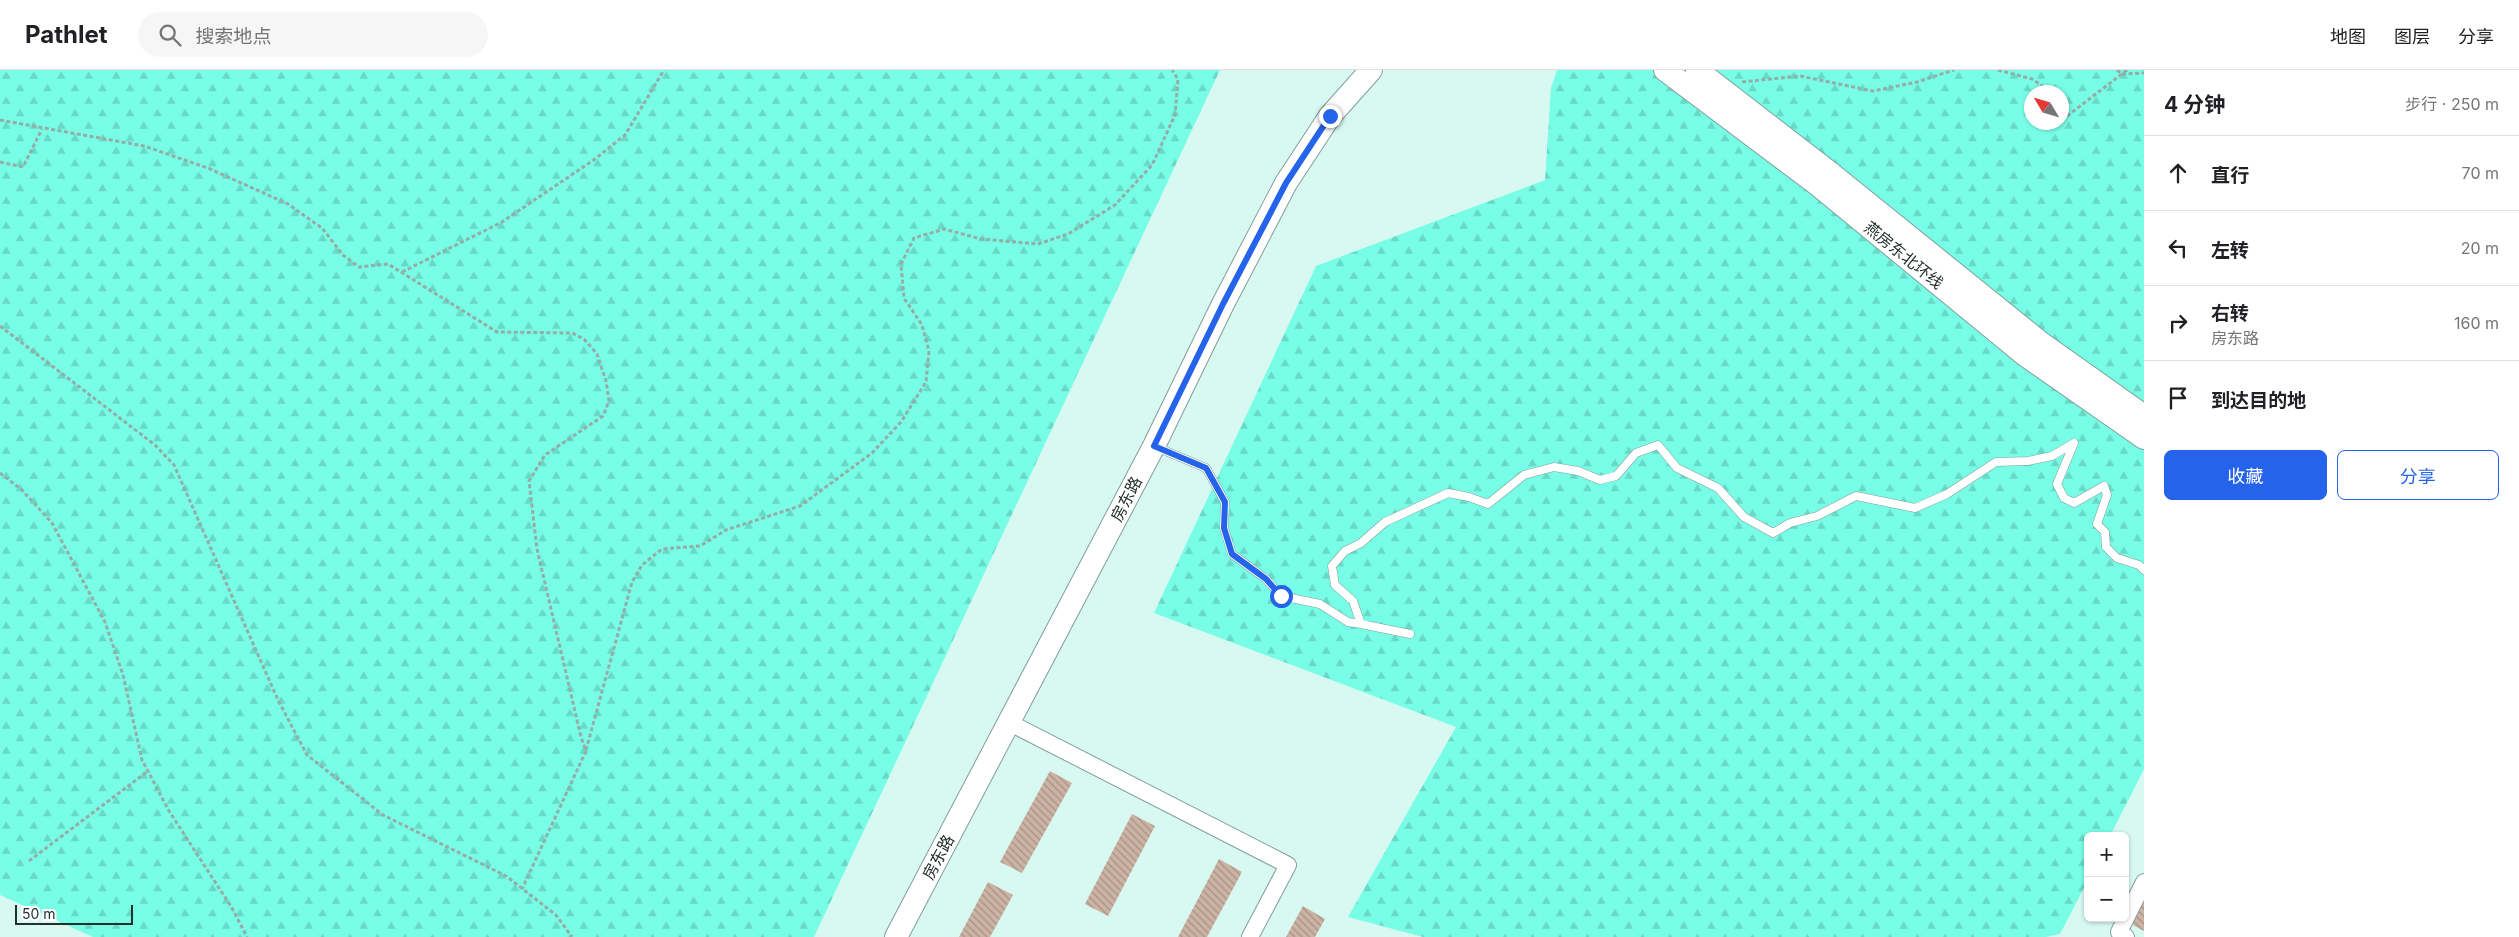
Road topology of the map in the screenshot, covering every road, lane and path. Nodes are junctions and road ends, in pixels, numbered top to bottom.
1 (664, 70) edge
2 (1172, 70) edge
3 (1370, 70) edge
4 (1665, 70) edge
5 (1697, 70) edge
6 (1954, 70) edge
7 (1998, 70) edge
8 (2116, 70) edge
9 (2126, 70) edge
10 (2144, 73) edge
11 (2122, 74) junction
12 (1716, 85) junction
13 (2040, 85) edge
14 (2069, 115) edge
15 (0, 120) edge
16 (42, 129) junction
17 (0, 162) edge
18 (401, 272) junction
19 (0, 326) edge
20 (2144, 416) edge
21 (2144, 438) edge
22 (1154, 446) junction
23 (0, 473) edge
24 (2144, 570) edge
25 (1362, 624) junction
26 (1410, 634) dead end
27 (1010, 723) junction
28 (586, 751) junction
29 (148, 771) junction
30 (29, 861) dead end
31 (2144, 882) edge
32 (522, 889) junction
33 (247, 937) edge
34 (572, 937) edge
35 (896, 937) edge
36 (1250, 937) edge
37 (2126, 937) edge

1 - 18 path
2 - 28 path
3 - 22 main road, 房东路
4 - 21 main road, 燕房东北环线
5 - 12 main road, 燕房东北环线
6 - 12 path
7 - 13 path
8 - 11 path
9 - 11 path
10 - 11 path
11 - 14 path
12 - 20 main road, 燕房东北环线
15 - 16 path
16 - 17 path
16 - 18 path
18 - 28 path
19 - 32 path
22 - 25 lane
22 - 27 main road, 房东路
23 - 29 path
24 - 25 lane
25 - 26 lane
27 - 35 main road, 房东路
27 - 36 street
28 - 32 path
29 - 30 path
29 - 33 path
31 - 37 street
32 - 34 path

